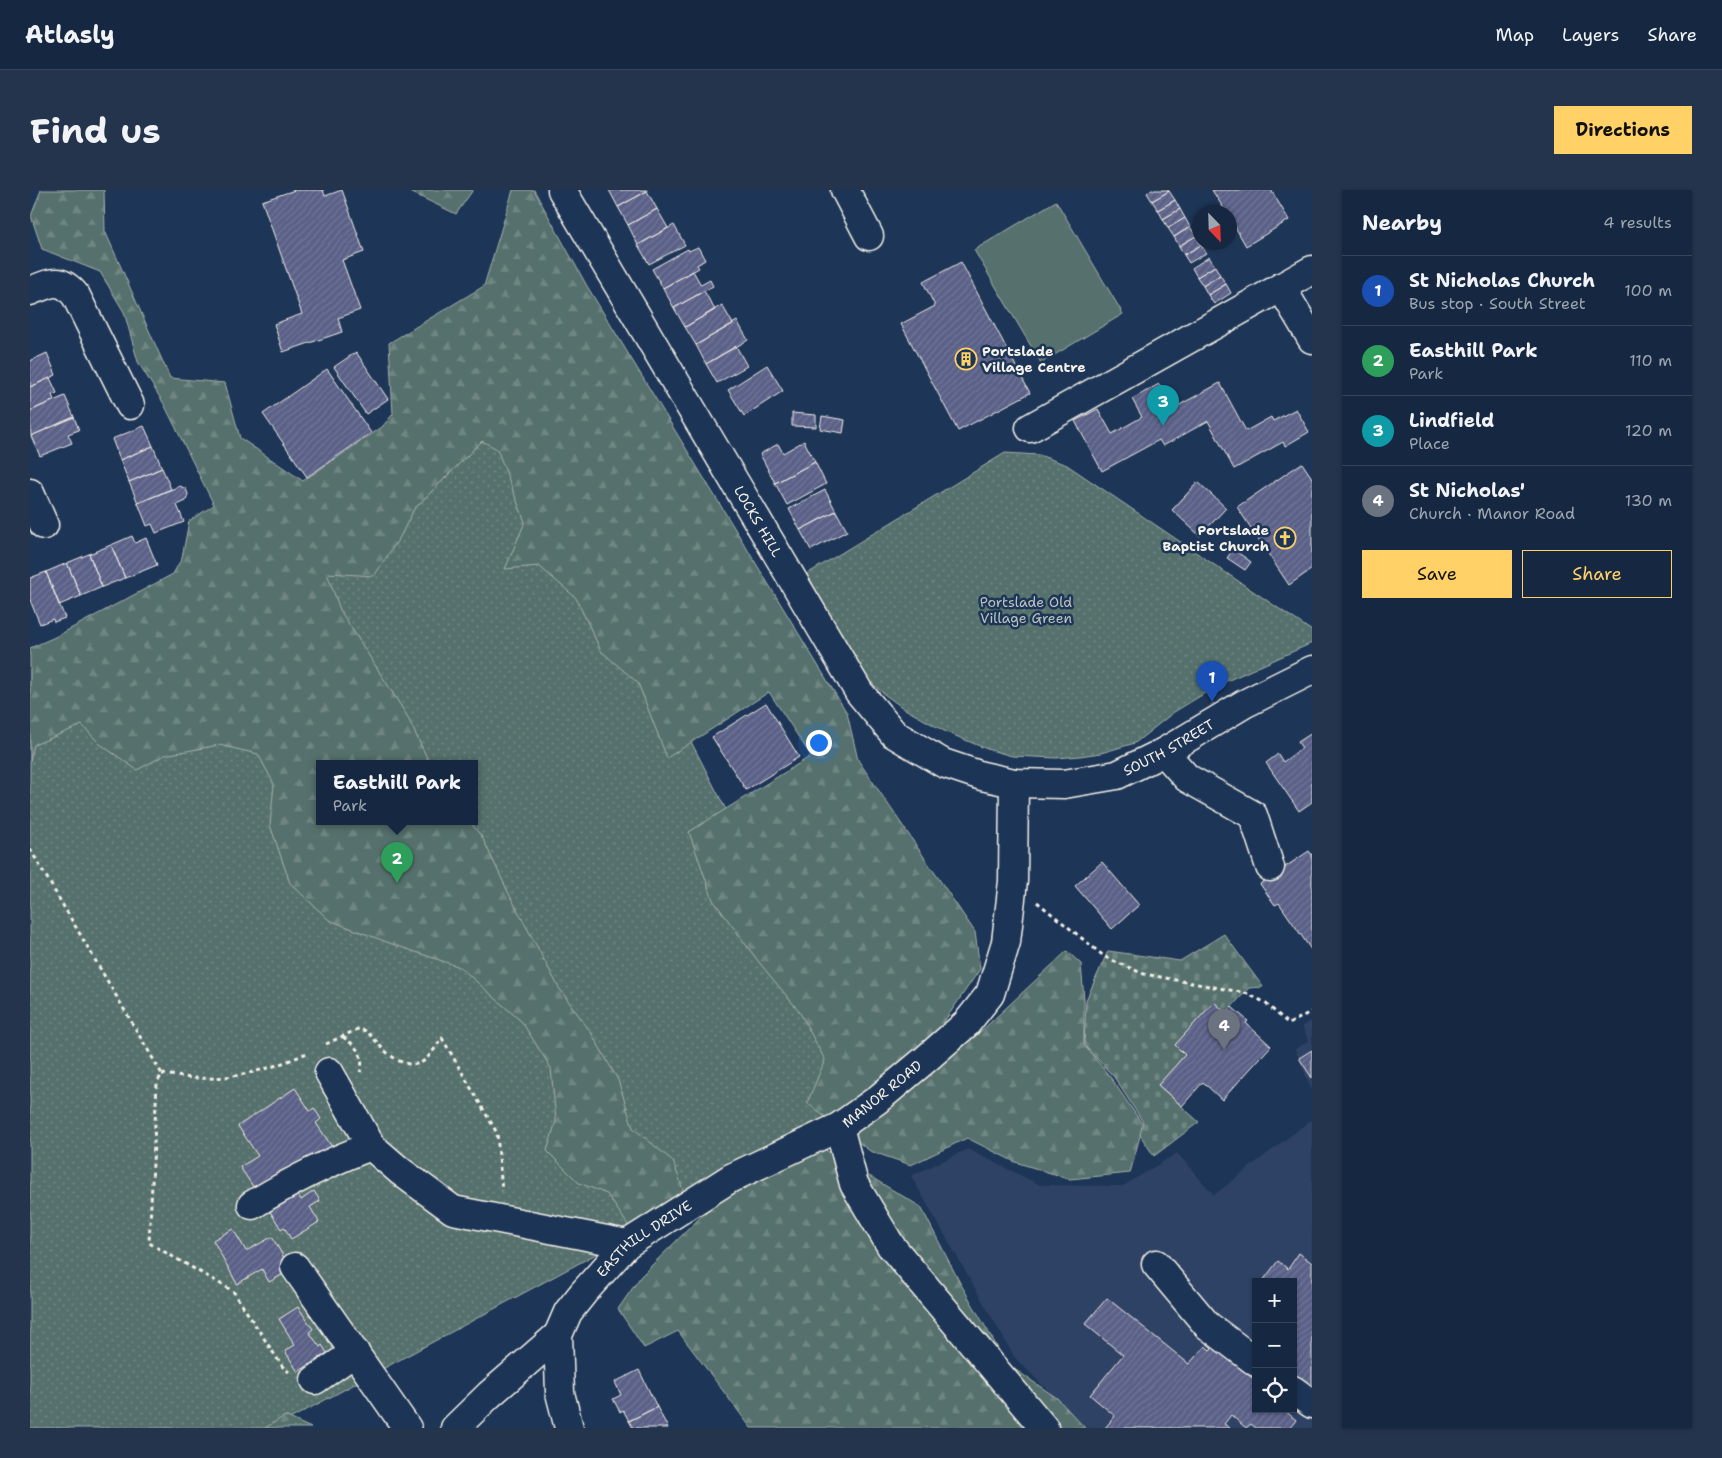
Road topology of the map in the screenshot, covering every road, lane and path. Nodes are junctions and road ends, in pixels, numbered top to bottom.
1 (562, 190) edge
2 (845, 190) edge
3 (869, 236) dead end
4 (1312, 270) edge
5 (1281, 287) junction
6 (30, 291) edge
7 (1312, 339) edge
8 (130, 405) dead end
9 (1030, 428) dead end
10 (30, 493) edge
11 (44, 525) dead end
12 (1312, 670) edge
13 (1164, 752) junction
14 (1014, 782) junction
15 (30, 849) edge
16 (1270, 867) dead end
17 (1013, 881) junction
18 (1312, 1011) edge
19 (312, 1051) dead end
20 (325, 1060) joint
21 (162, 1074) junction
22 (839, 1127) junction
23 (371, 1146) junction
24 (252, 1205) dead end
25 (504, 1219) junction
26 (627, 1244) junction
27 (1156, 1264) dead end
28 (295, 1268) dead end
29 (558, 1335) junction
30 (355, 1352) junction
31 (1252, 1359) edge
32 (315, 1380) joint
33 (1297, 1393) edge
34 (1312, 1404) edge
35 (407, 1428) edge
36 (455, 1428) edge
37 (569, 1428) edge
38 (1044, 1428) edge

1 - 14 street, LOCKS HILL
2 - 3 street
4 - 5 street
5 - 7 street
5 - 9 street
6 - 8 street
10 - 11 street
12 - 13 street, SOUTH STREET
13 - 14 street, SOUTH STREET
13 - 16 street
14 - 17 street, MANOR ROAD
15 - 21 path
17 - 18 path
17 - 22 street, MANOR ROAD
19 - 21 path
20 - 23 street
20 - 25 path
21 - 32 path
22 - 26 street, EASTHILL DRIVE
22 - 38 street, MANOR ROAD
23 - 24 street
23 - 25 street
25 - 26 street
26 - 29 street, EASTHILL DRIVE
27 - 31 street
28 - 30 street
29 - 36 street
29 - 37 street, EASTHILL DRIVE
30 - 32 street
30 - 35 street
33 - 34 street

